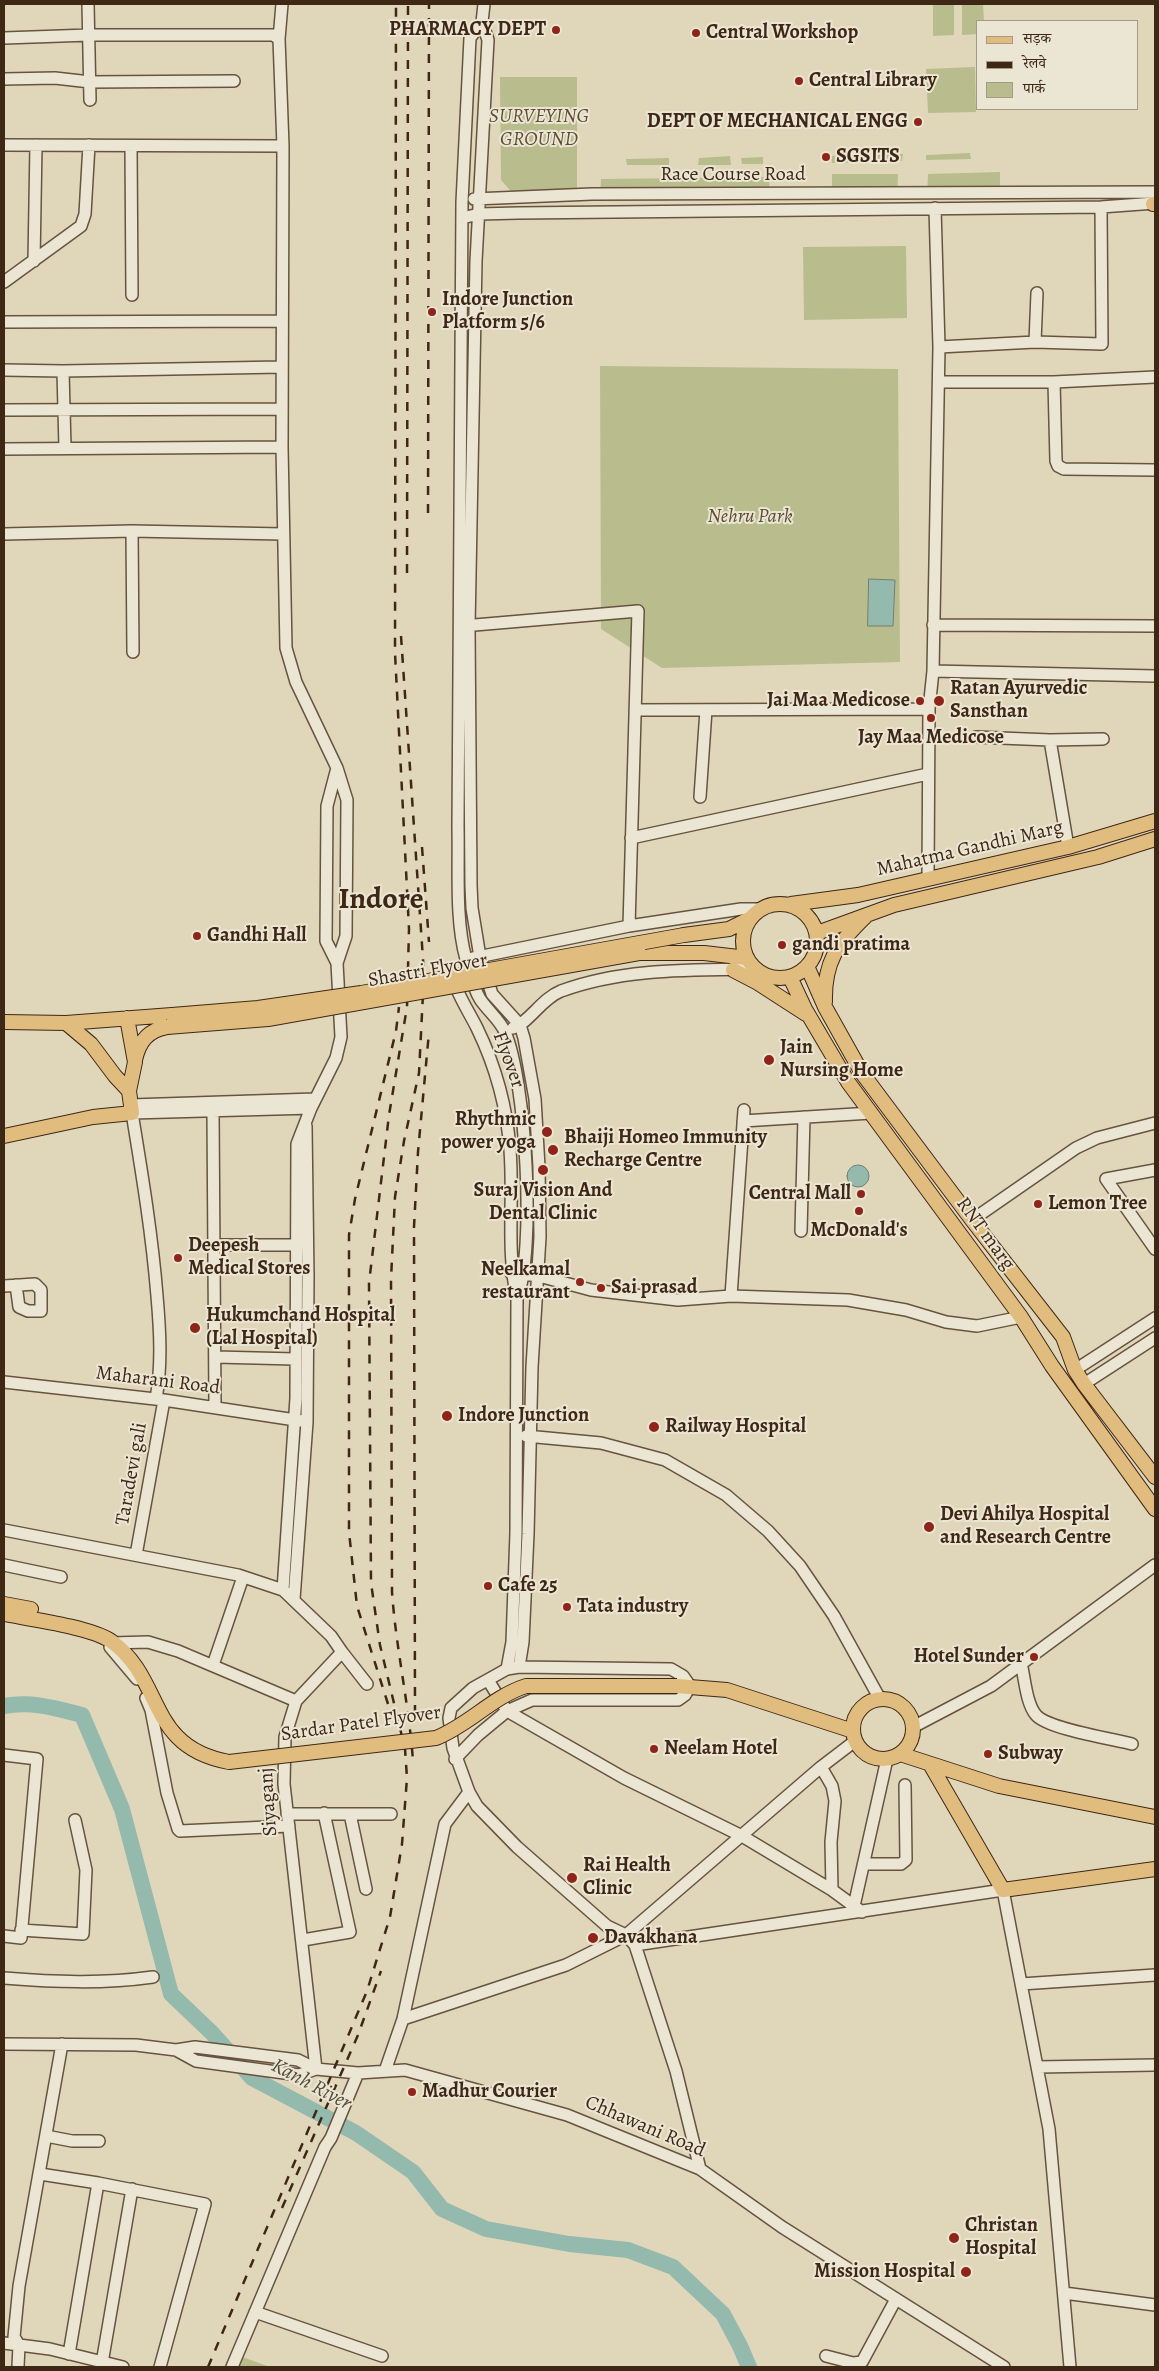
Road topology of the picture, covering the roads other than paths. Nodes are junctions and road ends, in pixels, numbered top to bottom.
1 (88, 4) edge
2 (282, 4) edge
3 (482, 6) edge
4 (482, 22) junction
5 (90, 35) junction
6 (4, 38) edge
7 (279, 38) junction
8 (4, 79) edge
9 (234, 81) dead end
10 (90, 82) junction
11 (90, 100) dead end
12 (4, 145) edge
13 (36, 145) junction
14 (89, 145) junction
15 (131, 146) junction
16 (283, 146) junction
17 (480, 197) junction
18 (1153, 197) edge
19 (462, 202) junction
20 (1101, 207) junction
21 (935, 208) junction
22 (479, 214) junction
23 (462, 218) junction
24 (34, 261) junction
25 (4, 282) edge
26 (1037, 293) dead end
27 (132, 295) dead end
28 (281, 321) junction
29 (4, 322) edge
30 (1035, 342) junction
31 (939, 346) junction
32 (281, 367) junction
33 (4, 370) edge
34 (63, 371) junction
35 (1155, 376) edge
36 (939, 382) junction
37 (1054, 382) junction
38 (281, 408) junction
39 (4, 410) edge
40 (64, 411) junction
41 (282, 447) junction
42 (65, 448) junction
43 (4, 450) edge
44 (1155, 470) edge
45 (132, 531) junction
46 (4, 534) edge
47 (283, 534) junction
48 (933, 625) junction
49 (464, 626) junction
50 (1155, 626) edge
51 (133, 652) dead end
52 (933, 671) junction
53 (1155, 676) edge
54 (635, 710) junction
55 (706, 710) junction
56 (929, 710) junction
57 (976, 736) dead end
58 (1104, 739) dead end
59 (1050, 740) junction
60 (337, 768) junction
61 (928, 774) junction
62 (700, 797) dead end
63 (1155, 821) edge
64 (631, 838) junction
65 (1155, 839) edge
66 (1068, 847) junction
67 (928, 878) junction
68 (471, 886) junction
69 (460, 891) junction
70 (791, 904) junction
71 (760, 909) junction
72 (869, 913) junction
73 (749, 919) junction
74 (629, 926) junction
75 (817, 933) junction
76 (480, 957) junction
77 (746, 958) junction
78 (466, 959) junction
79 (337, 963) junction
80 (808, 966) junction
81 (756, 969) junction
82 (733, 970) junction
83 (790, 977) junction
84 (456, 987) junction
85 (825, 1007) junction
86 (809, 1016) junction
87 (127, 1018) junction
88 (169, 1021) junction
89 (4, 1022) edge
90 (66, 1023) junction
91 (520, 1026) junction
92 (505, 1031) junction
93 (135, 1062) junction
94 (129, 1091) junction
95 (313, 1103) junction
96 (132, 1109) junction
97 (213, 1112) junction
98 (871, 1113) junction
99 (804, 1117) junction
100 (1155, 1123) edge
101 (305, 1125) junction
102 (4, 1136) edge
103 (1155, 1170) edge
104 (972, 1220) junction
105 (801, 1231) dead end
106 (214, 1245) junction
107 (297, 1245) junction
108 (1155, 1249) edge
109 (511, 1269) junction
110 (524, 1273) junction
111 (539, 1276) junction
112 (731, 1296) junction
113 (517, 1298) junction
114 (1021, 1317) junction
115 (1155, 1318) edge
116 (1155, 1338) edge
117 (216, 1357) junction
118 (295, 1359) junction
119 (1079, 1367) junction
120 (1088, 1381) junction
121 (4, 1382) edge
122 (160, 1399) junction
123 (215, 1406) junction
124 (294, 1420) junction
125 (307, 1422) junction
126 (518, 1435) junction
127 (532, 1436) junction
128 (1155, 1477) edge
129 (1155, 1509) edge
130 (4, 1530) edge
131 (136, 1555) junction
132 (4, 1565) edge
133 (1155, 1565) edge
134 (61, 1577) dead end
135 (243, 1577) junction
136 (283, 1590) junction
137 (294, 1599) junction
138 (4, 1604) edge
139 (4, 1614) edge
140 (95, 1633) junction
141 (112, 1643) junction
142 (342, 1652) junction
143 (1021, 1663) junction
144 (213, 1665) junction
145 (513, 1668) junction
146 (488, 1680) junction
147 (367, 1684) dead end
148 (683, 1686) junction
149 (880, 1700) junction
150 (296, 1701) junction
151 (507, 1711) junction
152 (913, 1727) junction
153 (854, 1736) junction
154 (1132, 1744) dead end
155 (4, 1755) edge
156 (894, 1757) junction
157 (455, 1760) junction
158 (930, 1764) junction
159 (821, 1766) junction
160 (905, 1785) dead end
161 (469, 1792) junction
162 (324, 1813) junction
163 (287, 1814) junction
164 (350, 1814) junction
165 (391, 1814) dead end
166 (1155, 1817) edge
167 (74, 1820) dead end
168 (289, 1826) junction
169 (742, 1836) junction
170 (864, 1864) junction
171 (1155, 1869) edge
172 (366, 1889) dead end
173 (832, 1890) junction
174 (1003, 1890) junction
175 (858, 1909) junction
176 (21, 1930) junction
177 (626, 1935) junction
178 (4, 1936) edge
179 (303, 1940) junction
180 (636, 1945) junction
181 (1155, 1975) edge
182 (153, 1977) dead end
183 (4, 1978) edge
184 (1021, 1984) junction
185 (403, 2019) junction
186 (4, 2044) edge
187 (62, 2044) junction
188 (176, 2050) junction
189 (1155, 2065) edge
190 (1037, 2067) junction
191 (316, 2069) junction
192 (385, 2071) junction
193 (358, 2073) junction
194 (46, 2136) junction
195 (99, 2141) dead end
196 (700, 2169) junction
197 (40, 2174) junction
198 (98, 2182) junction
199 (132, 2189) junction
200 (1064, 2293) junction
201 (896, 2299) junction
202 (1155, 2305) edge
203 (254, 2312) junction
204 (4, 2343) edge
205 (19, 2345) junction
206 (70, 2354) junction
207 (382, 2356) dead end
208 (826, 2356) dead end
209 (102, 2363) junction
210 (852, 2365) edge
211 (18, 2367) edge
212 (123, 2367) edge
213 (160, 2367) edge
214 (232, 2367) edge
215 (1003, 2367) edge
216 (1070, 2367) edge

1 - 5 street
2 - 7 street
3 - 4 street
4 - 17 street
4 - 19 street
5 - 6 street
5 - 7 street
5 - 10 street
7 - 16 street
8 - 10 street
9 - 10 street
10 - 11 street
12 - 13 street
13 - 14 street
13 - 24 street
14 - 15 street
14 - 24 street
15 - 16 street
15 - 27 street
16 - 28 street
17 - 18 street, Race Course Road
17 - 19 street, Race Course Road
17 - 22 street
18 - 20 street, Race Course Road
19 - 23 street
20 - 21 street, Race Course Road
20 - 30 street
21 - 22 street, Race Course Road
21 - 31 street
22 - 23 street, Race Course Road
22 - 49 street
23 - 49 street
24 - 25 street
26 - 30 street
28 - 29 street
28 - 32 street
30 - 31 street
31 - 36 street
32 - 34 street
32 - 38 street
33 - 34 street
34 - 40 street
35 - 37 street
36 - 37 street
36 - 48 street
37 - 44 street
38 - 40 street
38 - 41 street
39 - 40 street
40 - 42 street
41 - 42 street
41 - 47 street
42 - 43 street
45 - 46 street
45 - 47 street
45 - 51 street
47 - 60 street
48 - 50 street
48 - 52 street
49 - 54 street
49 - 68 street
49 - 69 street
52 - 53 street
52 - 56 street
54 - 55 street
54 - 64 street
55 - 56 street
55 - 62 street
56 - 61 street
57 - 59 street
58 - 59 street
59 - 66 street
60 - 79 street
60 - 79 street
61 - 64 street
61 - 67 street
63 - 66 main road, Mahatma Gandhi Marg
64 - 74 street
65 - 72 main road, Mahatma Gandhi Marg
66 - 67 main road, Mahatma Gandhi Marg
67 - 70 main road, Mahatma Gandhi Marg
68 - 69 street
68 - 76 street
69 - 78 street
70 - 71 main road
70 - 75 main road
71 - 73 main road
71 - 74 street
72 - 75 main road, Mahatma Gandhi Marg
72 - 85 main road
73 - 77 main road
73 - 88 main road, Shastri Flyover, bridge
74 - 76 street
75 - 80 main road
76 - 78 street
76 - 91 street
77 - 81 main road
77 - 84 main road, Shastri Flyover, bridge
78 - 92 street
79 - 95 street
80 - 83 main road
80 - 85 main road, RNT marg
81 - 82 street
81 - 83 main road
82 - 86 main road
82 - 91 street
83 - 86 main road, RNT marg
84 - 88 main road, Shastri Flyover, bridge
84 - 109 street, Flyover
85 - 104 main road, RNT marg
86 - 98 main road, RNT marg
87 - 88 main road, Shastri Flyover
87 - 90 main road
87 - 93 main road
88 - 93 main road, Shastri Flyover
89 - 90 main road
90 - 94 main road
91 - 92 street
91 - 111 street
92 - 110 street
93 - 94 main road
94 - 96 main road
95 - 96 street
95 - 97 street
95 - 101 street
96 - 97 street
96 - 102 main road
96 - 122 street, Taradevi gali
97 - 106 street
98 - 99 street
98 - 114 main road, RNT marg
99 - 105 street
99 - 112 street
100 - 104 street
101 - 107 street
101 - 125 street
103 - 108 street
104 - 119 main road, RNT marg
106 - 107 street
106 - 117 street
107 - 118 street
109 - 110 street
109 - 113 street, Flyover
110 - 111 street
110 - 113 street
111 - 112 street
111 - 127 street
112 - 114 street
113 - 126 street
114 - 129 main road, RNT marg
115 - 119 street
116 - 120 street
117 - 118 street
117 - 123 street
118 - 124 street
119 - 120 main road, RNT marg
120 - 128 main road, RNT marg
121 - 122 street, Maharani Road
122 - 123 street, Maharani Road
122 - 131 street, Taradevi gali
123 - 124 street, Maharani Road
124 - 125 street, Maharani Road
124 - 136 street
125 - 137 street
126 - 127 street
126 - 145 street
127 - 145 street
127 - 149 street
130 - 131 street
131 - 135 street
132 - 134 street
133 - 143 street
135 - 136 street
135 - 144 street
136 - 137 street
137 - 142 street
138 - 140 main road
139 - 140 main road
140 - 141 main road, Sardar Patel Flyover
140 - 168 street
141 - 144 street
141 - 148 main road, Sardar Patel Flyover, bridge
142 - 147 street
142 - 150 street, Siyaganj
143 - 152 street
143 - 154 street
144 - 150 street
145 - 146 street
145 - 148 street
146 - 151 street
146 - 157 street
148 - 151 street
148 - 153 main road, Sardar Patel Flyover
149 - 152 main road
149 - 153 main road
150 - 163 street, Siyaganj
151 - 157 street
151 - 169 street
152 - 156 main road
153 - 156 main road
153 - 159 street
155 - 176 street
156 - 158 main road
156 - 170 street
157 - 161 street
158 - 166 main road
158 - 174 main road
159 - 169 street
159 - 173 street
160 - 170 street
161 - 177 street
161 - 185 street
162 - 163 street
162 - 164 street
162 - 179 street
163 - 168 street, Siyaganj
164 - 165 street
164 - 172 street
167 - 176 street
168 - 179 street, Siyaganj
169 - 173 street
169 - 177 street
170 - 175 street
171 - 174 main road
173 - 175 street
174 - 175 street
174 - 184 street
175 - 180 street
176 - 178 street
177 - 180 street
177 - 185 street
179 - 191 street, Siyaganj
180 - 196 street
181 - 184 street
182 - 183 street
184 - 190 street
185 - 192 street
186 - 187 street
187 - 188 street
187 - 194 street
188 - 191 street, Chhawani Road
188 - 191 street
189 - 190 street
190 - 200 street
191 - 193 street, Chhawani Road
192 - 193 street, Chhawani Road
192 - 196 street, Chhawani Road
193 - 203 street
194 - 195 street
194 - 197 street
196 - 201 street, Chhawani Road
197 - 198 street
197 - 205 street
198 - 199 street
198 - 206 street
199 - 209 street
199 - 213 street
200 - 202 street
200 - 216 street
201 - 210 street
201 - 215 street, Chhawani Road
203 - 207 street
203 - 214 street
204 - 205 street
205 - 206 street
205 - 211 street
206 - 209 street
208 - 210 street
209 - 212 street

